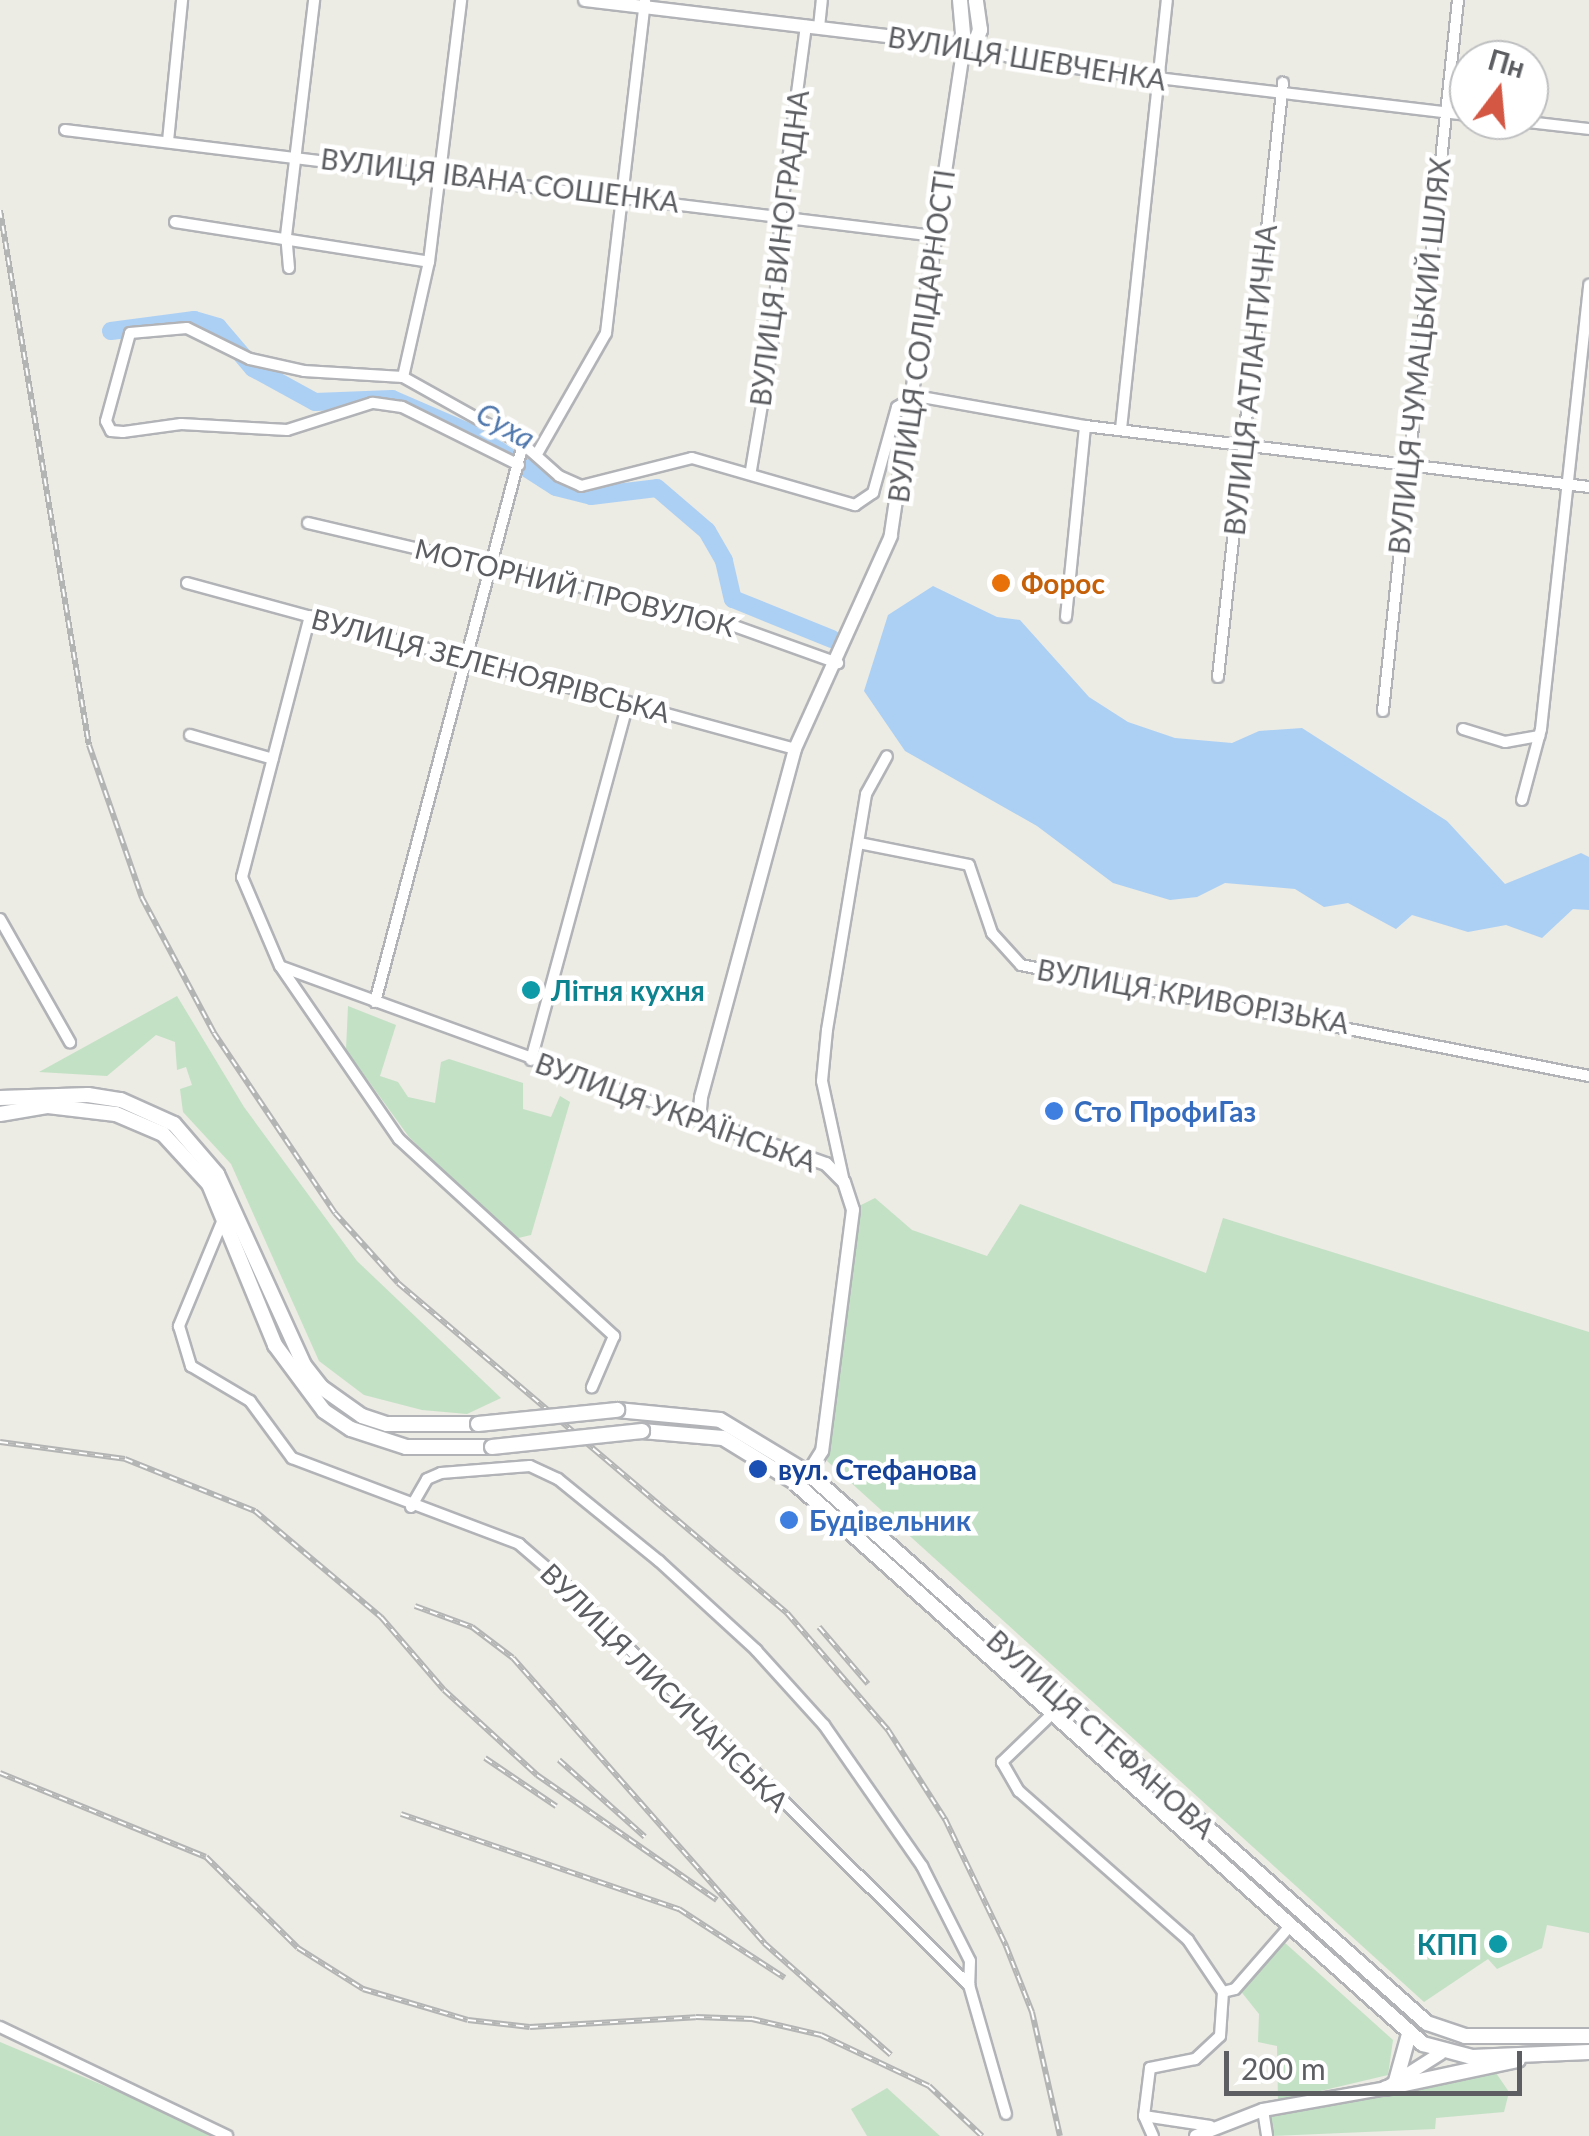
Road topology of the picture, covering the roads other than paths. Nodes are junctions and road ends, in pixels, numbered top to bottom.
1 (182, 0) edge
2 (314, 0) edge
3 (461, 0) edge
4 (586, 0) edge
5 (822, 0) edge
6 (960, 0) edge
7 (976, 0) edge
8 (1168, 0) edge
9 (1458, 0) edge
10 (644, 3) edge
11 (812, 27) junction
12 (964, 45) junction
13 (1159, 73) junction
14 (1282, 88) junction
15 (1446, 112) junction
16 (1449, 112) edge
17 (1549, 124) edge
18 (1589, 129) edge
19 (65, 130) dead end
20 (168, 141) junction
21 (294, 156) junction
22 (440, 174) junction
23 (621, 194) junction
24 (781, 214) junction
25 (175, 222) dead end
26 (286, 236) junction
27 (934, 236) junction
28 (429, 262) junction
29 (290, 268) dead end
30 (1589, 285) edge
31 (403, 377) junction
32 (916, 396) junction
33 (1085, 426) junction
34 (1121, 429) junction
35 (522, 446) junction
36 (1241, 446) junction
37 (537, 454) junction
38 (518, 465) junction
39 (1406, 466) junction
40 (750, 470) junction
41 (1566, 484) junction
42 (1589, 487) edge
43 (308, 524) dead end
44 (493, 566) junction
45 (187, 582) dead end
46 (310, 616) junction
47 (1066, 617) dead end
48 (468, 658) junction
49 (838, 663) junction
50 (1218, 677) dead end
51 (628, 702) junction
52 (1383, 711) dead end
53 (1463, 729) dead end
54 (190, 735) dead end
55 (1539, 736) junction
56 (796, 749) junction
57 (886, 756) dead end
58 (273, 759) junction
59 (1522, 800) dead end
60 (859, 843) junction
61 (0, 919) edge
62 (280, 966) junction
63 (375, 1002) junction
64 (70, 1042) dead end
65 (531, 1060) junction
66 (1589, 1076) edge
67 (0, 1098) edge
68 (0, 1114) edge
69 (699, 1120) junction
70 (844, 1182) junction
71 (222, 1222) junction
72 (592, 1388) dead end
73 (808, 1473) junction
74 (794, 1481) junction
75 (411, 1506) junction
76 (1053, 1713) junction
77 (1290, 1926) junction
78 (969, 1985) junction
79 (1223, 1992) junction
80 (0, 2026) edge
81 (1408, 2034) junction
82 (1456, 2035) junction
83 (1589, 2036) edge
84 (1589, 2052) edge
85 (1442, 2053) junction
86 (1540, 2054) junction
87 (1391, 2084) junction
88 (1263, 2110) junction
89 (1006, 2114) dead end
90 (1144, 2116) junction
91 (1210, 2126) junction
92 (227, 2136) edge
93 (1153, 2136) edge
94 (1196, 2136) edge
95 (1267, 2136) edge

1 - 20 street
2 - 21 street
3 - 22 street
4 - 10 street, ВУЛИЦЯ ШЕВЧЕНКА
5 - 11 street, ВУЛИЦЯ ВИНОГРАДНА
6 - 12 main road, ВУЛИЦЯ СОЛІДАРНОСТІ
7 - 12 main road
8 - 13 street
9 - 15 street, ВУЛИЦЯ ЧУМАЦЬКИЙ ШЛЯХ
10 - 11 street, ВУЛИЦЯ ШЕВЧЕНКА
10 - 23 street
11 - 12 street, ВУЛИЦЯ ШЕВЧЕНКА
11 - 24 street, ВУЛИЦЯ ВИНОГРАДНА
12 - 13 street, ВУЛИЦЯ ШЕВЧЕНКА
12 - 27 street, ВУЛИЦЯ СОЛІДАРНОСТІ
13 - 14 street, ВУЛИЦЯ ШЕВЧЕНКА
13 - 34 street
14 - 15 street, ВУЛИЦЯ ШЕВЧЕНКА
14 - 36 street, ВУЛИЦЯ АТЛАНТИЧНА
15 - 16 street, ВУЛИЦЯ ШЕВЧЕНКА
15 - 39 street, ВУЛИЦЯ ЧУМАЦЬКИЙ ШЛЯХ
17 - 18 street
19 - 20 street, ВУЛИЦЯ ІВАНА СОШЕНКА
20 - 21 street, ВУЛИЦЯ ІВАНА СОШЕНКА
21 - 22 street, ВУЛИЦЯ ІВАНА СОШЕНКА
21 - 26 street
22 - 23 street, ВУЛИЦЯ ІВАНА СОШЕНКА
22 - 28 street
23 - 24 street, ВУЛИЦЯ ІВАНА СОШЕНКА
23 - 37 street
24 - 27 street, ВУЛИЦЯ ІВАНА СОШЕНКА
24 - 40 street, ВУЛИЦЯ ВИНОГРАДНА
25 - 26 street
26 - 28 street
26 - 29 street
27 - 32 street, ВУЛИЦЯ СОЛІДАРНОСТІ
28 - 31 street
30 - 41 street
31 - 35 street
31 - 38 street
32 - 33 street
32 - 40 street
32 - 49 street, ВУЛИЦЯ СОЛІДАРНОСТІ
33 - 34 street
33 - 47 street
34 - 36 street
35 - 37 street
35 - 38 street
36 - 39 street
36 - 50 street, ВУЛИЦЯ АТЛАНТИЧНА
37 - 40 street
38 - 44 street
39 - 41 street
39 - 52 street, ВУЛИЦЯ ЧУМАЦЬКИЙ ШЛЯХ
41 - 42 street
41 - 55 street
43 - 44 street, МОТОРНИЙ ПРОВУЛОК
44 - 48 street
44 - 49 street, МОТОРНИЙ ПРОВУЛОК
45 - 46 street, ВУЛИЦЯ ЗЕЛЕНОЯРІВСЬКА
46 - 48 street, ВУЛИЦЯ ЗЕЛЕНОЯРІВСЬКА
46 - 58 street
48 - 51 street, ВУЛИЦЯ ЗЕЛЕНОЯРІВСЬКА
48 - 63 street
49 - 56 street, ВУЛИЦЯ СОЛІДАРНОСТІ
51 - 56 street, ВУЛИЦЯ ЗЕЛЕНОЯРІВСЬКА
51 - 65 street
53 - 55 street
54 - 58 street
55 - 59 street
56 - 69 street, ВУЛИЦЯ СОЛІДАРНОСТІ
57 - 60 street
58 - 62 street
60 - 66 street, ВУЛИЦЯ КРИВОРІЗЬКА
60 - 70 street
61 - 64 street
62 - 63 street, ВУЛИЦЯ УКРАЇНСЬКА
62 - 72 street
63 - 65 street, ВУЛИЦЯ УКРАЇНСЬКА
65 - 69 street, ВУЛИЦЯ УКРАЇНСЬКА
67 - 73 main road, ВУЛИЦЯ СТЕФАНОВА, bridge
68 - 71 main road
69 - 70 street, ВУЛИЦЯ УКРАЇНСЬКА
70 - 73 street, ВУЛИЦЯ УКРАЇНСЬКА
71 - 74 main road, ВУЛИЦЯ СТЕФАНОВА, bridge
71 - 75 street, ВУЛИЦЯ ЛИСИЧАНСЬКА
73 - 74 main road
73 - 82 main road, ВУЛИЦЯ СТЕФАНОВА
74 - 76 main road, ВУЛИЦЯ СТЕФАНОВА
75 - 78 street, ВУЛИЦЯ ЛИСИЧАНСЬКА
75 - 78 street
76 - 77 main road, ВУЛИЦЯ СТЕФАНОВА
76 - 79 street
77 - 79 street
77 - 81 main road, ВУЛИЦЯ СТЕФАНОВА
78 - 89 street, ВУЛИЦЯ ЛИСИЧАНСЬКА
79 - 90 street
80 - 92 street
81 - 85 main road, ВУЛИЦЯ СТЕФАНОВА
81 - 87 main road
82 - 83 main road, ВУЛИЦЯ СТЕФАНОВА
82 - 85 main road
84 - 86 main road
85 - 86 main road
85 - 87 street
86 - 87 main road
87 - 88 street
88 - 91 street
88 - 95 street
90 - 91 street
90 - 93 street
91 - 94 street

